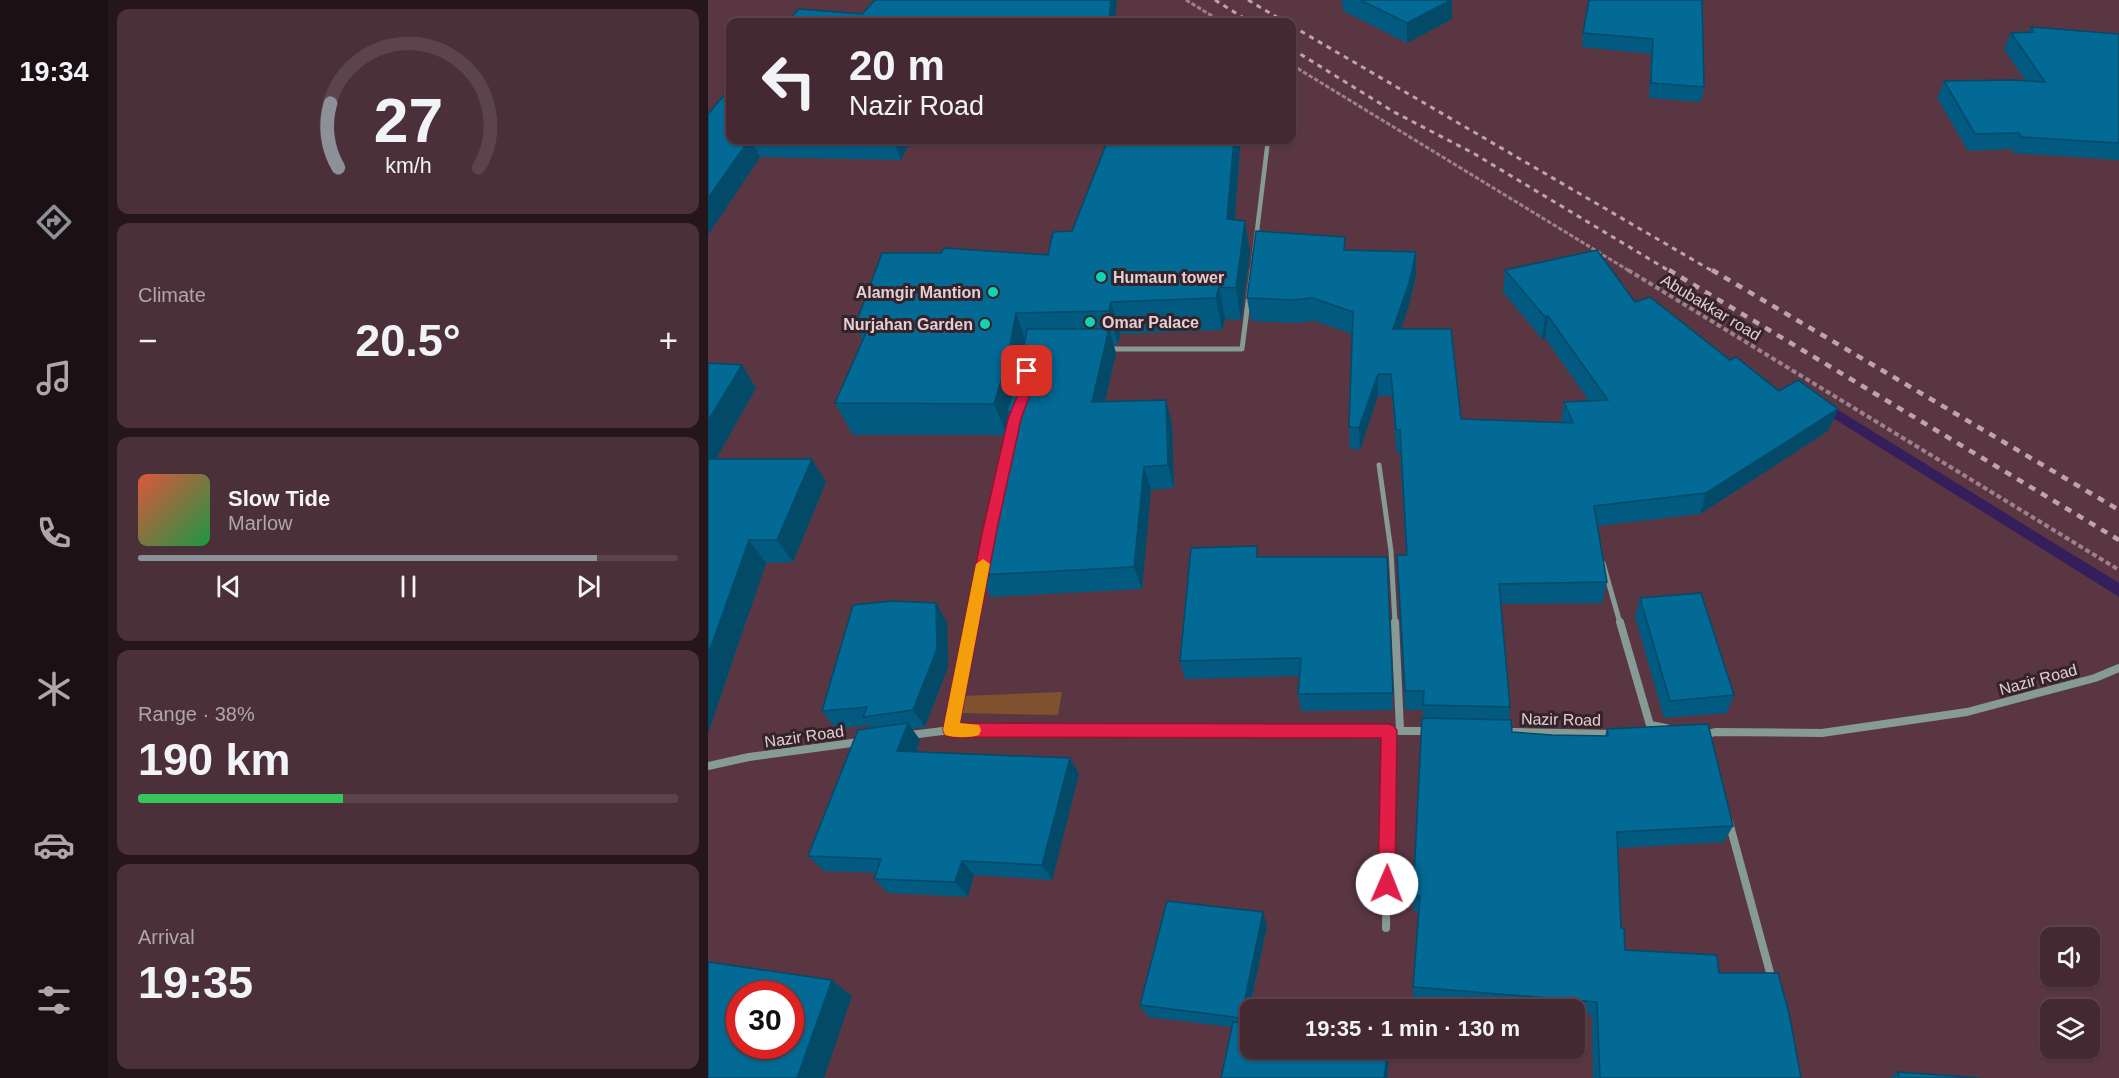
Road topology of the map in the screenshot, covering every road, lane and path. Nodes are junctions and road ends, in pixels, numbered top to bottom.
1 (1186, 0) edge
2 (1215, 18) edge
3 (1296, 67) edge
4 (1268, 144) edge
5 (1101, 349) edge
6 (1379, 465) dead end
7 (1601, 556) edge
8 (983, 563) edge
9 (2119, 570) edge
10 (2119, 668) edge
11 (951, 730) junction
12 (1401, 730) junction
13 (1389, 731) junction
14 (1436, 731) edge
15 (1506, 732) edge
16 (1623, 734) edge
17 (1694, 734) edge
18 (1659, 735) edge
19 (1706, 735) junction
20 (906, 736) edge
21 (872, 741) edge
22 (1709, 746) edge
23 (708, 766) edge
24 (1726, 810) edge
25 (1386, 928) dead end
26 (1774, 988) edge

1 - 2 path
3 - 9 path, Abubakkar road
4 - 5 street
6 - 12 street
7 - 18 street
8 - 11 street
10 - 19 street, Nazir Road
11 - 13 street
11 - 20 street
12 - 13 street
12 - 14 street
13 - 25 street
15 - 16 street, Nazir Road
17 - 19 street, Nazir Road
19 - 22 street
21 - 23 street, Nazir Road
24 - 26 street

